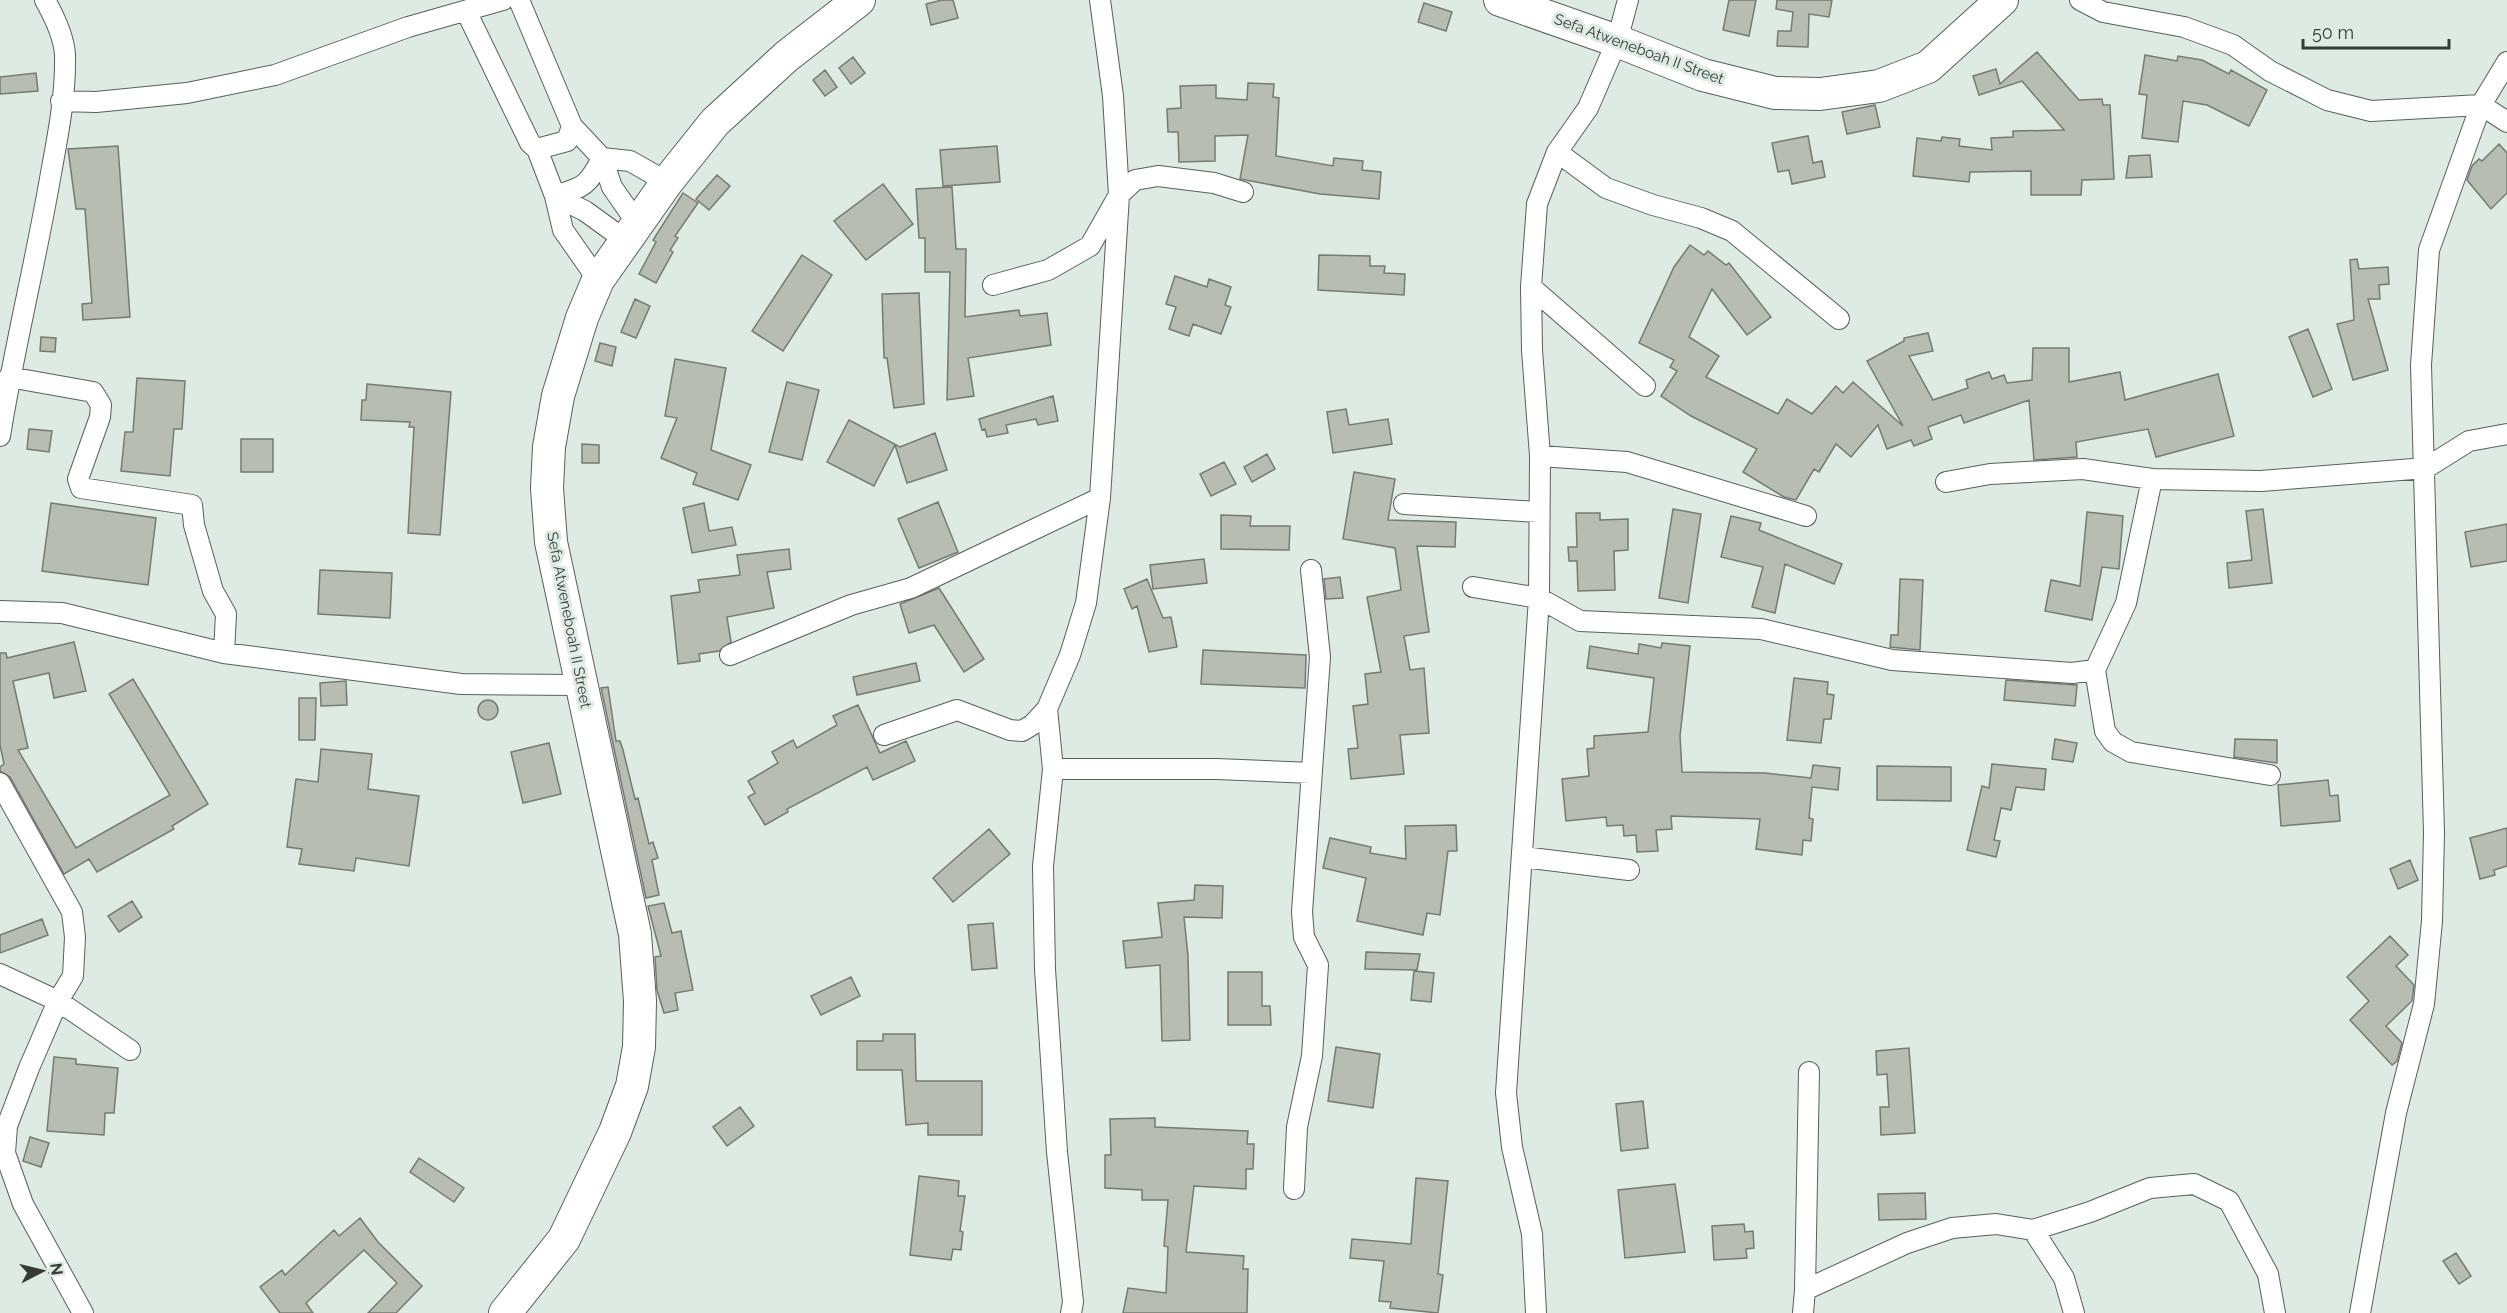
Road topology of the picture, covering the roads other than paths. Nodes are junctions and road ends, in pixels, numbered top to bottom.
1 (45, 0) edge
2 (503, 0) edge
3 (519, 0) edge
4 (859, 0) edge
5 (1100, 0) edge
6 (1500, 0) edge
7 (1628, 0) edge
8 (2002, 0) edge
9 (2080, 0) edge
10 (466, 10) junction
11 (1617, 40) junction
12 (2507, 62) edge
13 (61, 101) junction
14 (2481, 105) junction
15 (2507, 122) edge
16 (572, 126) junction
17 (537, 149) junction
18 (1557, 152) junction
19 (602, 158) junction
20 (667, 182) junction
21 (1244, 192) dead end
22 (1119, 195) junction
23 (555, 196) junction
24 (631, 231) junction
25 (598, 280) junction
26 (993, 285) dead end
27 (1531, 287) junction
28 (1839, 319) dead end
29 (9, 377) junction
30 (1645, 386) dead end
31 (2507, 434) edge
32 (0, 436) edge
33 (1540, 456) junction
34 (2426, 468) junction
35 (2152, 479) junction
36 (1946, 482) dead end
37 (1100, 498) junction
38 (1404, 504) dead end
39 (1539, 512) junction
40 (1806, 516) dead end
41 (1311, 570) dead end
42 (1473, 587) dead end
43 (1539, 598) junction
44 (0, 611) edge
45 (224, 653) junction
46 (730, 655) dead end
47 (2095, 670) junction
48 (580, 685) junction
49 (1047, 709) junction
50 (884, 735) dead end
51 (1053, 769) junction
52 (1311, 773) junction
53 (2270, 775) dead end
54 (0, 783) edge
55 (1523, 857) junction
56 (1629, 870) dead end
57 (0, 974) edge
58 (58, 1001) junction
59 (130, 1050) dead end
60 (1809, 1072) dead end
61 (1294, 1189) dead end
62 (2033, 1230) junction
63 (1806, 1290) junction
64 (82, 1313) edge
65 (505, 1313) edge
66 (1071, 1313) edge
67 (1536, 1313) edge
68 (1803, 1313) edge
69 (2074, 1313) edge
70 (2275, 1313) edge
71 (2360, 1313) edge

1 - 13 street
2 - 10 street
3 - 16 street
4 - 20 main road, Sefa Atweneboah II Street
5 - 22 street
6 - 11 main road, Sefa Atweneboah II Street
7 - 11 street
8 - 11 main road, Sefa Atweneboah II Street
9 - 14 street
10 - 13 street
10 - 17 street
11 - 18 street
12 - 14 street
13 - 29 street
14 - 15 street
14 - 34 street
16 - 17 street
16 - 19 street
17 - 23 street
18 - 27 street
18 - 28 street
19 - 20 street
19 - 23 street
19 - 24 street
20 - 24 main road, Sefa Atweneboah II Street
21 - 22 street
22 - 26 street
22 - 37 street
23 - 24 street
23 - 25 street
24 - 25 main road, Sefa Atweneboah II Street
25 - 48 main road, Sefa Atweneboah II Street
27 - 30 street
27 - 33 street
29 - 32 street
29 - 45 street
31 - 34 street
33 - 39 street
33 - 40 street
34 - 35 street
34 - 71 street
35 - 36 street
35 - 47 street
37 - 46 street
37 - 49 street
38 - 39 street
39 - 43 street
41 - 52 street
42 - 43 street
43 - 47 street
43 - 55 street
44 - 45 street
45 - 48 street
47 - 53 street
48 - 65 main road, Sefa Atweneboah II Street
49 - 50 street
49 - 51 street
51 - 52 street
51 - 66 street
52 - 61 street
54 - 58 street
55 - 56 street
55 - 67 street
57 - 58 street
58 - 59 street
58 - 64 street
60 - 63 street
62 - 63 street
62 - 69 street
62 - 70 street
63 - 68 street

